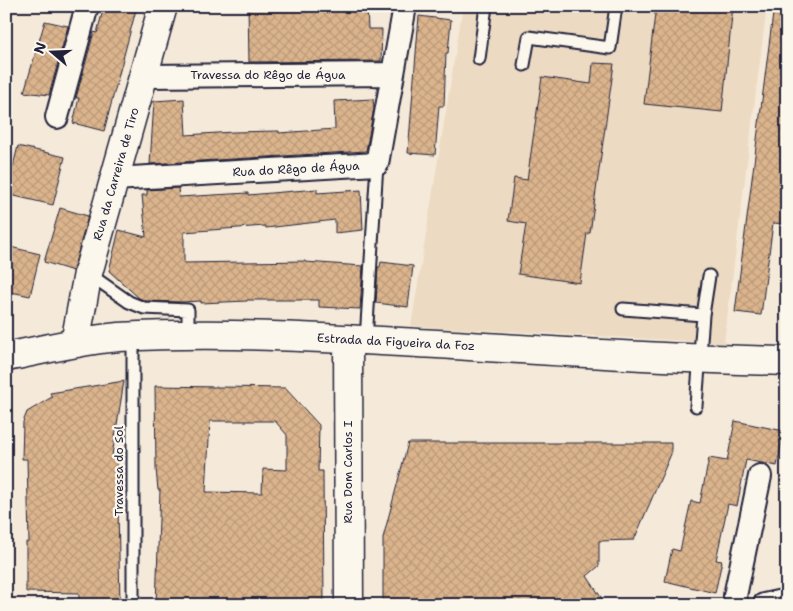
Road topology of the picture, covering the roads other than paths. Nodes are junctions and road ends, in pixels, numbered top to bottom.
1 (87, 6) edge
2 (163, 6) edge
3 (405, 6) edge
4 (486, 6) edge
5 (616, 6) edge
6 (479, 59) dead end
7 (524, 65) dead end
8 (392, 74) junction
9 (143, 76) junction
10 (57, 117) dead end
11 (377, 164) junction
12 (114, 179) junction
13 (88, 274) junction
14 (709, 276) dead end
15 (623, 309) dead end
16 (703, 315) junction
17 (188, 335) junction
18 (133, 337) junction
19 (357, 339) junction
20 (75, 343) junction
21 (6, 357) edge
22 (700, 359) junction
23 (787, 361) edge
24 (696, 406) dead end
25 (760, 476) dead end
26 (787, 600) edge
27 (133, 605) edge
28 (349, 605) edge
29 (737, 605) edge
30 (764, 605) edge

1 - 10 street
2 - 9 main road, Rua da Carreira de Tiro
3 - 8 street, Rua do Rêgo de Água
4 - 6 lane
5 - 7 lane
8 - 9 street, Travessa do Rêgo de Água
8 - 11 street, Rua do Rêgo de Água
9 - 12 main road, Rua da Carreira de Tiro
11 - 12 street, Rua do Rêgo de Água
11 - 19 lane
12 - 13 main road, Rua da Carreira de Tiro
13 - 17 lane
13 - 20 main road, Rua da Carreira de Tiro
14 - 16 lane
15 - 16 lane
16 - 22 lane
17 - 18 main road, Estrada da Figueira da Foz
17 - 19 main road, Estrada da Figueira da Foz
18 - 20 main road, Estrada da Figueira da Foz
18 - 27 lane, Travessa do Sol
19 - 22 main road, Estrada da Figueira da Foz
19 - 28 main road, Rua Dom Carlos I
20 - 21 main road, Estrada da Figueira da Foz
22 - 23 main road, Estrada da Figueira da Foz
22 - 24 lane
25 - 29 street
26 - 30 street

